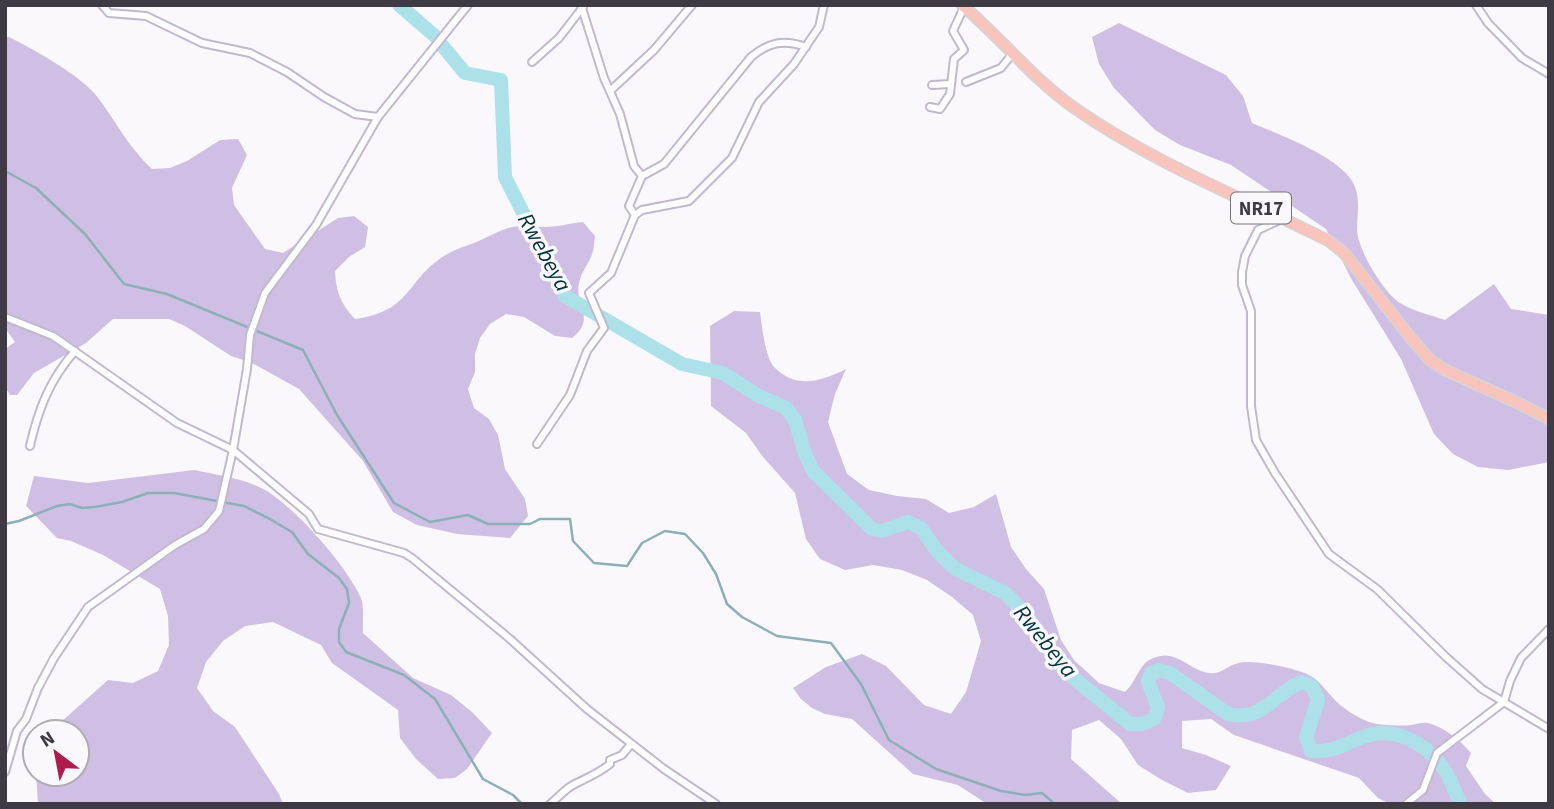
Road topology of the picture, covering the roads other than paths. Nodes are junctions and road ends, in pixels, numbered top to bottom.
1 (102, 5) edge
2 (468, 5) edge
3 (692, 5) edge
4 (824, 5) edge
5 (1476, 5) edge
6 (582, 6) edge
7 (963, 6) edge
8 (806, 47) junction
9 (1013, 53) junction
10 (532, 62) dead end
11 (1549, 74) edge
12 (966, 82) dead end
13 (950, 83) junction
14 (932, 85) dead end
15 (610, 91) junction
16 (930, 107) dead end
17 (377, 117) junction
18 (642, 176) junction
19 (635, 215) junction
20 (1282, 219) junction
21 (5, 317) edge
22 (75, 351) junction
23 (1549, 419) edge
24 (537, 444) dead end
25 (30, 446) dead end
26 (233, 450) junction
27 (1549, 629) edge
28 (1504, 702) junction
29 (1549, 729) edge
30 (631, 744) junction
31 (5, 772) edge
32 (550, 804) edge
33 (716, 804) edge
34 (1406, 804) edge

1 - 17 street
2 - 17 street
3 - 15 street
4 - 8 street
5 - 11 street
6 - 10 street
6 - 15 street
7 - 9 main road, NR17
7 - 13 street
8 - 18 street
8 - 19 street
9 - 12 street
9 - 20 main road, NR17
13 - 14 street
13 - 16 street
15 - 18 street
17 - 26 street
18 - 19 street
19 - 24 street
20 - 23 main road, NR17
20 - 28 street
21 - 22 street
22 - 25 street
22 - 26 street
26 - 30 street
26 - 31 street
27 - 28 street
28 - 29 street
28 - 34 street
30 - 32 street
30 - 33 street

